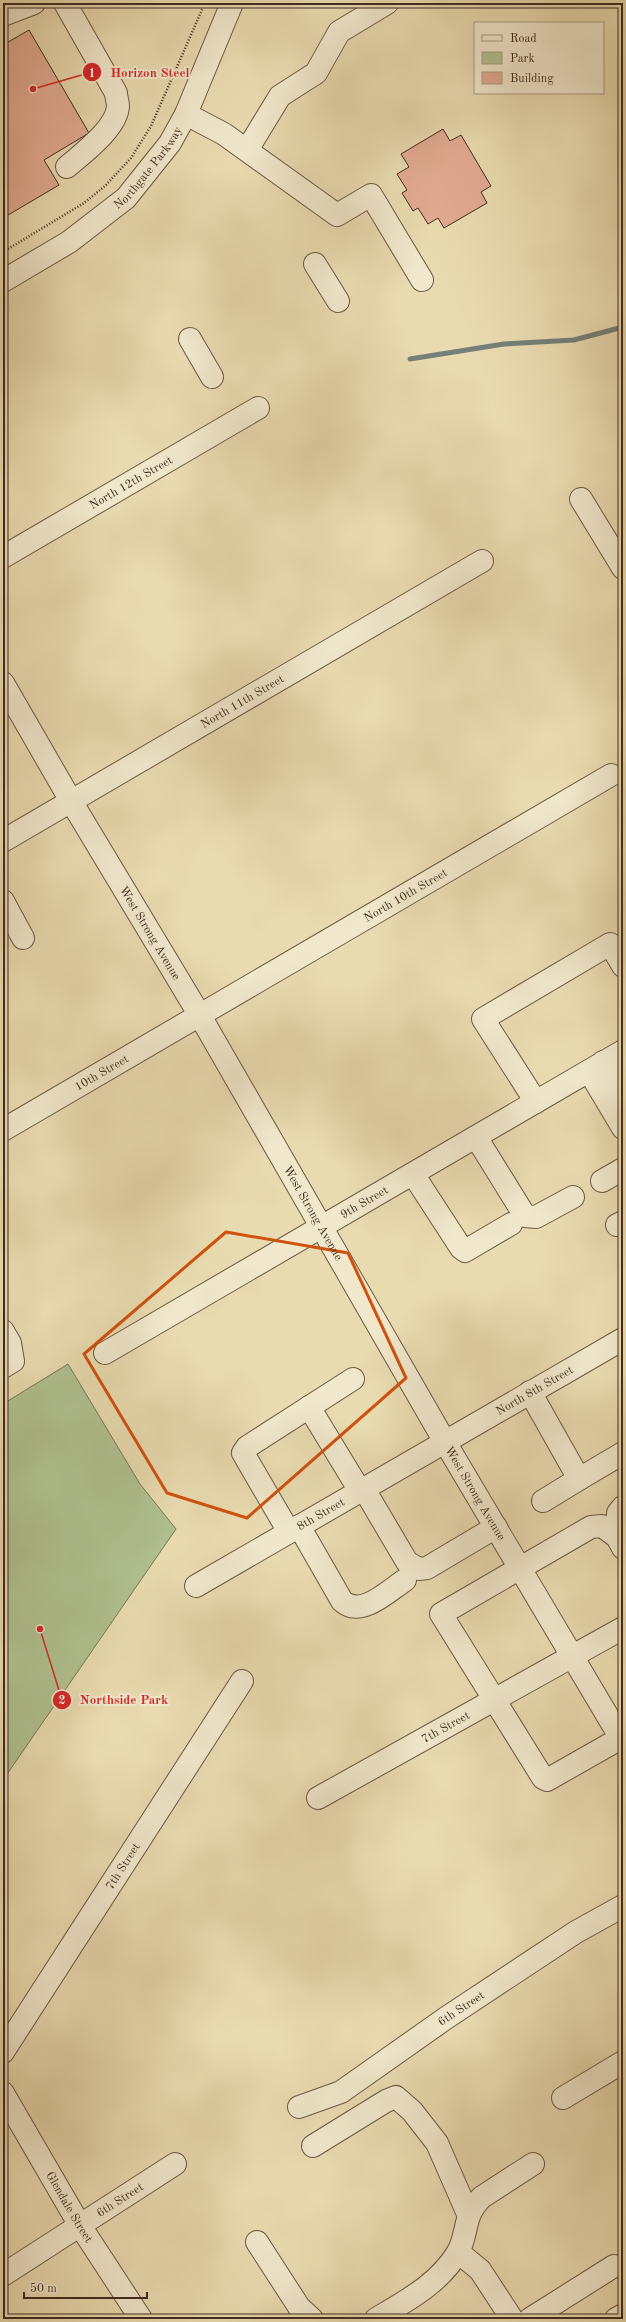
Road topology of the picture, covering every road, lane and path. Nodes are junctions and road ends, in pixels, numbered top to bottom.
1 (34, 3) edge
2 (65, 3) edge
3 (232, 3) edge
4 (387, 3) edge
5 (3, 15) edge
6 (186, 114) junction
7 (247, 150) junction
8 (67, 167) dead end
9 (315, 264) dead end
10 (422, 280) dead end
11 (3, 281) edge
12 (338, 301) dead end
13 (190, 339) dead end
14 (212, 377) dead end
15 (258, 408) dead end
16 (581, 499) dead end
17 (3, 557) edge
18 (482, 561) dead end
19 (623, 568) edge
20 (3, 683) edge
21 (611, 775) dead end
22 (71, 801) junction
23 (3, 841) edge
24 (3, 901) edge
25 (23, 938) dead end
26 (623, 966) edge
27 (199, 1014) junction
28 (623, 1051) edge
29 (596, 1066) junction
30 (623, 1095) edge
31 (536, 1102) junction
32 (623, 1128) edge
33 (3, 1130) edge
34 (476, 1137) junction
35 (623, 1169) edge
36 (413, 1174) junction
37 (602, 1181) dead end
38 (573, 1197) dead end
39 (511, 1224) dead end
40 (321, 1227) junction
41 (3, 1331) edge
42 (623, 1339) edge
43 (105, 1354) dead end
44 (3, 1367) edge
45 (353, 1379) dead end
46 (530, 1392) junction
47 (310, 1407) junction
48 (445, 1442) junction
49 (623, 1453) edge
50 (579, 1479) junction
51 (362, 1490) junction
52 (543, 1501) dead end
53 (623, 1507) edge
54 (496, 1527) junction
55 (294, 1529) junction
56 (620, 1542) edge
57 (520, 1568) junction
58 (405, 1580) dead end
59 (196, 1586) dead end
60 (623, 1628) edge
61 (574, 1657) junction
62 (242, 1681) dead end
63 (494, 1701) junction
64 (622, 1740) edge
65 (318, 1798) dead end
66 (623, 1906) edge
67 (3, 2052) edge
68 (623, 2062) edge
69 (3, 2093) edge
70 (563, 2098) dead end
71 (299, 2107) dead end
72 (313, 2146) dead end
73 (175, 2164) dead end
74 (533, 2164) dead end
75 (468, 2214) junction
76 (80, 2224) junction
77 (257, 2242) dead end
78 (458, 2252) junction
79 (614, 2266) dead end
80 (3, 2275) edge
81 (623, 2315) edge
82 (142, 2319) edge
83 (312, 2319) edge
84 (376, 2319) edge
85 (512, 2319) edge
86 (530, 2319) edge
87 (616, 2319) edge

1 - 5 street
2 - 8 street
3 - 6 street, Northgate Parkway
4 - 7 street
6 - 7 street
6 - 11 street, Northgate Parkway
7 - 10 street
9 - 12 street
13 - 14 street
15 - 17 street, North 12th Street
16 - 19 street
18 - 22 street, North 11th Street
20 - 22 street, West Strong Avenue
21 - 27 street, North 10th Street
22 - 23 street, North 11th Street
22 - 27 street, West Strong Avenue
24 - 25 street
26 - 31 street
27 - 33 street, 10th Street
27 - 40 street, West Strong Avenue
28 - 29 street, 9th Street
29 - 30 street
29 - 31 street, 9th Street
29 - 32 street
31 - 34 street, 9th Street
34 - 36 street, 9th Street
34 - 38 street
35 - 37 street
36 - 39 street
36 - 40 street, 9th Street
40 - 43 street, 9th Street
40 - 48 street, West Strong Avenue
41 - 44 street
42 - 46 street, North 8th Street
45 - 47 street
46 - 48 street, North 8th Street
46 - 50 street
47 - 51 street
47 - 55 street
48 - 51 street, 8th Street
48 - 54 street, West Strong Avenue
49 - 50 street
50 - 52 street
51 - 54 street
51 - 55 street, 8th Street
53 - 56 street
54 - 57 street, West Strong Avenue
55 - 58 street
55 - 59 street, 8th Street
56 - 57 street
57 - 61 street, West Strong Avenue
57 - 63 street
60 - 61 street, 7th Street
61 - 63 street, 7th Street
61 - 64 street, West Strong Avenue
62 - 67 street, 7th Street
63 - 64 street
63 - 65 street, 7th Street
66 - 71 street, 6th Street
68 - 70 street
69 - 76 street, Glendale Street
72 - 75 street
73 - 76 street, 6th Street
74 - 75 street
75 - 78 street
76 - 80 street, 6th Street
76 - 82 street, Glendale Street
77 - 83 street
78 - 84 street
78 - 85 street
79 - 86 street
81 - 87 street

